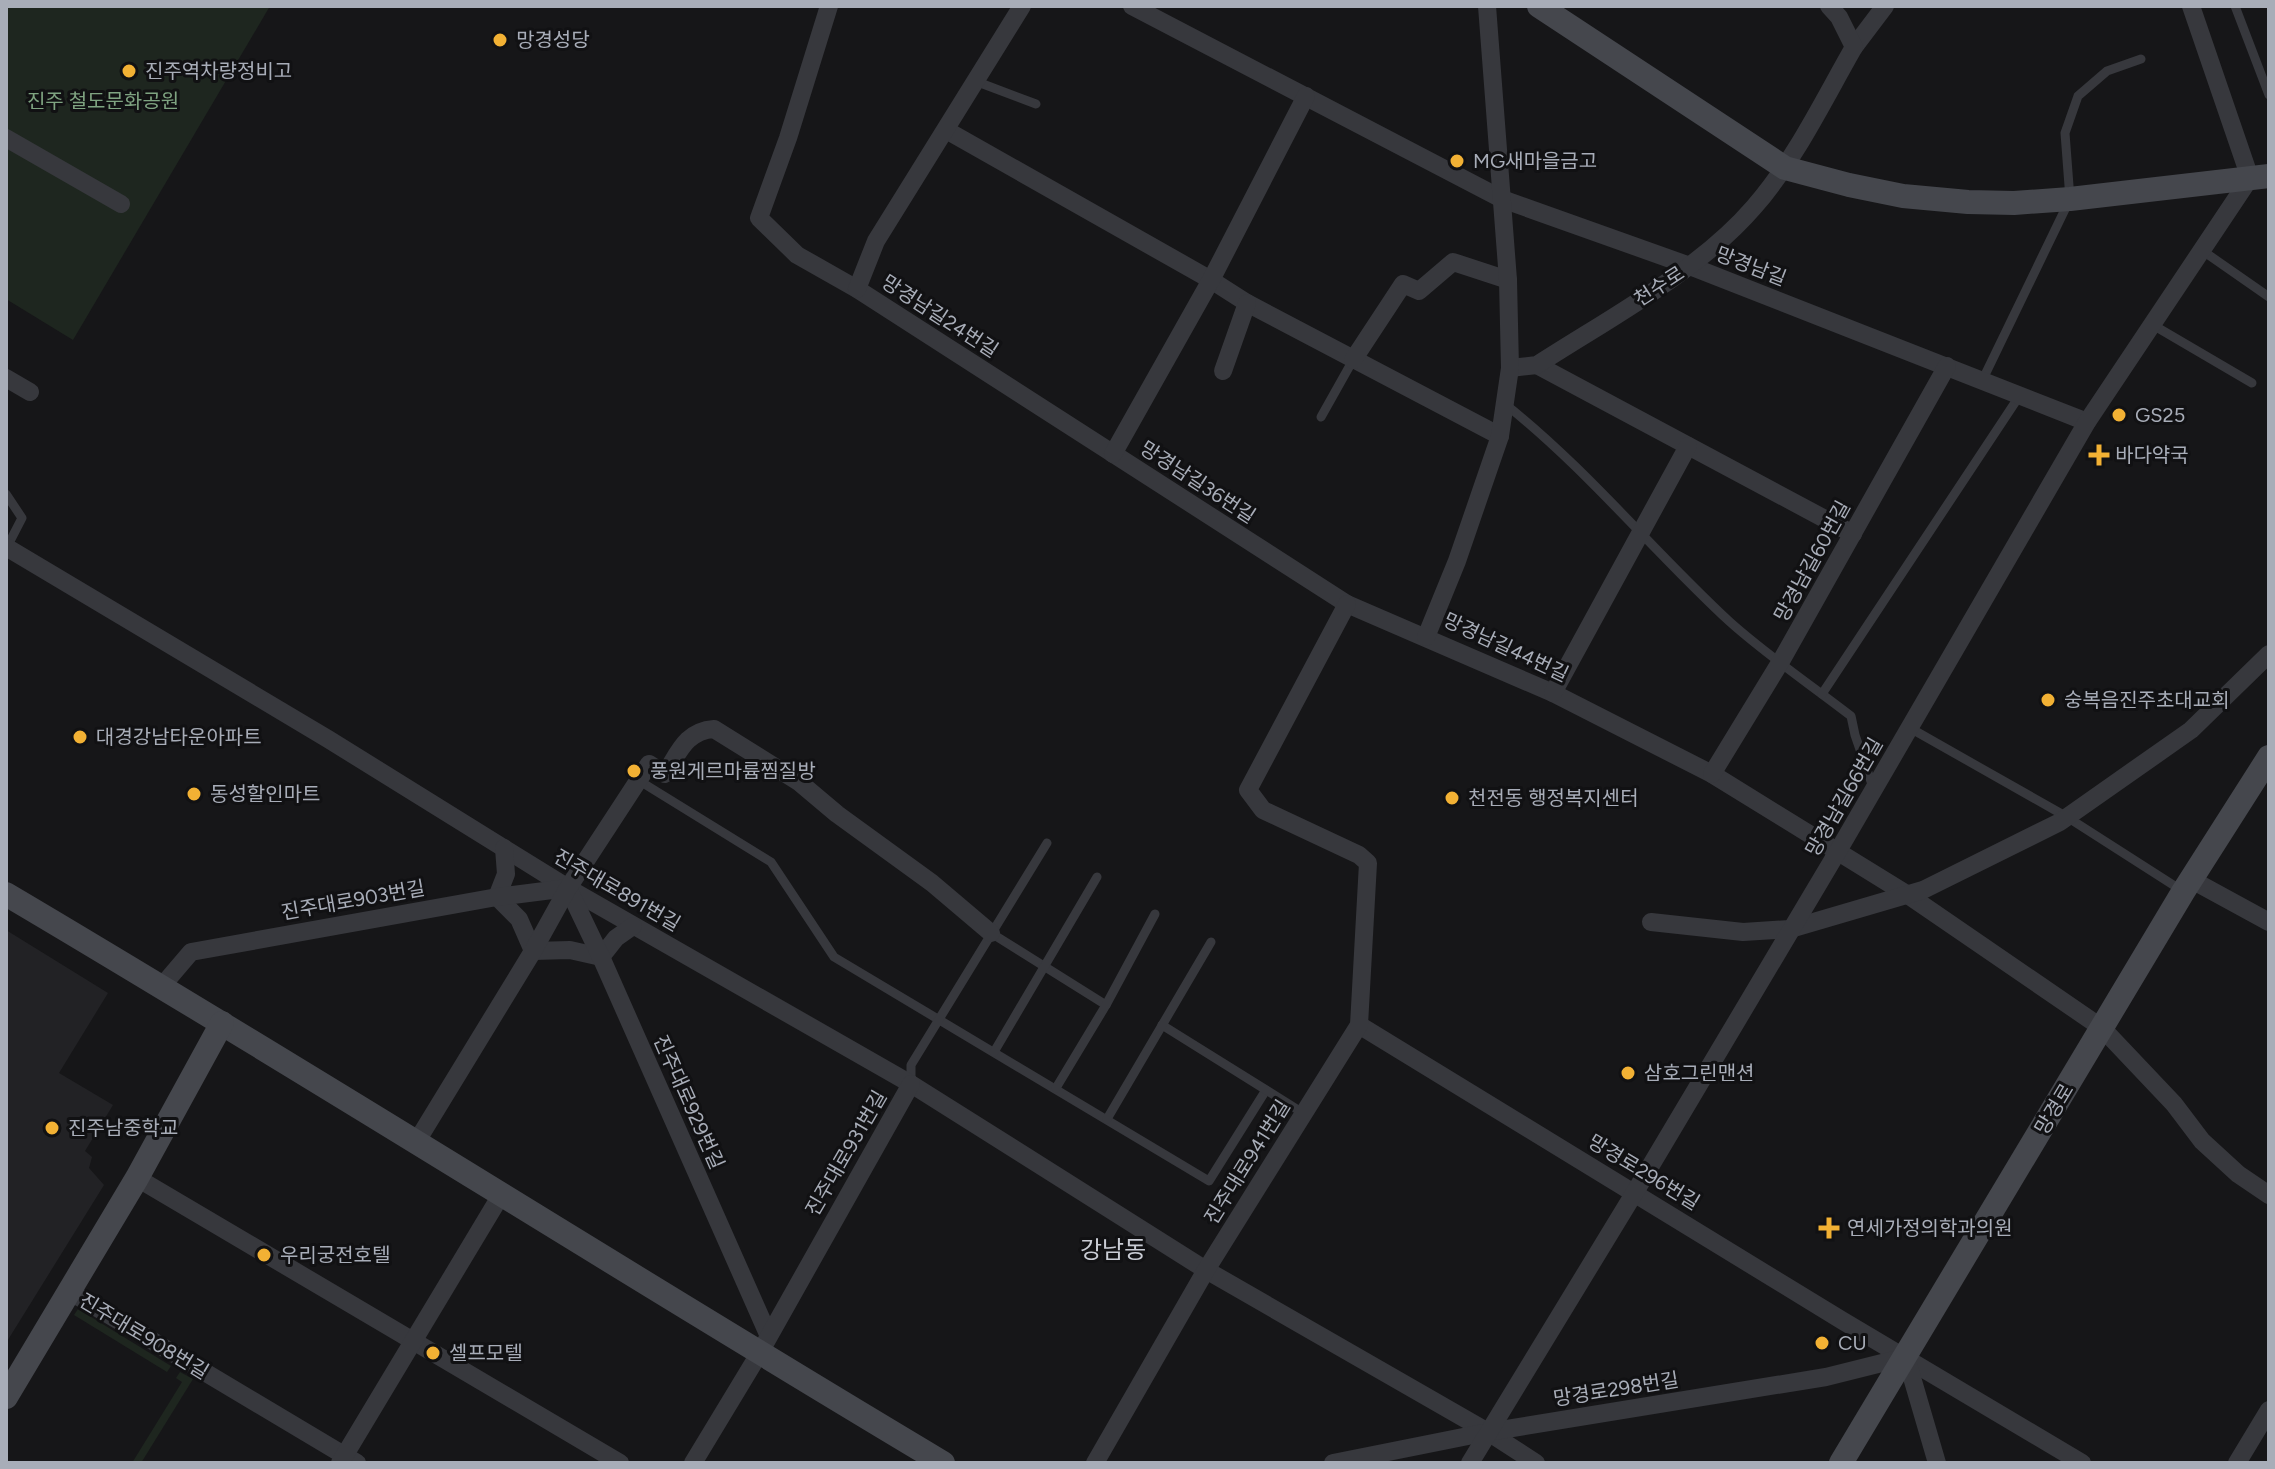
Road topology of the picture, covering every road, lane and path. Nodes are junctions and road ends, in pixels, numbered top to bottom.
1 (829, 6) edge
2 (1022, 6) edge
3 (1132, 6) edge
4 (1487, 6) edge
5 (1539, 6) edge
6 (1885, 6) edge
7 (2191, 6) edge
8 (2235, 6) edge
9 (1837, 10) edge
10 (1854, 47) junction
11 (2141, 59) dead end
12 (975, 81) junction
13 (2269, 95) edge
14 (1306, 96) junction
15 (1036, 104) dead end
16 (946, 130) junction
17 (6, 138) edge
18 (1785, 168) junction
19 (2259, 177) edge
20 (1502, 199) junction
21 (2070, 199) junction
22 (121, 204) dead end
23 (2203, 251) junction
24 (1690, 266) junction
25 (1211, 280) junction
26 (1508, 280) junction
27 (857, 289) junction
28 (2269, 297) edge
29 (1247, 303) junction
30 (2153, 325) junction
31 (1353, 360) junction
32 (1537, 365) junction
33 (1947, 366) junction
34 (1510, 368) junction
35 (1223, 371) dead end
36 (6, 378) edge
37 (1983, 379) junction
38 (2252, 383) dead end
39 (30, 392) dead end
40 (2020, 395) junction
41 (1504, 404) junction
42 (1321, 417) dead end
43 (2087, 422) junction
44 (1500, 436) junction
45 (1688, 446) junction
46 (1113, 454) junction
47 (6, 494) edge
48 (1640, 533) junction
49 (1853, 534) junction
50 (6, 548) edge
51 (1347, 604) junction
52 (1426, 637) junction
53 (2269, 654) edge
54 (1781, 661) junction
55 (1553, 693) junction
56 (1822, 694) junction
57 (1910, 728) junction
58 (2269, 757) edge
59 (1712, 774) junction
60 (638, 780) junction
61 (1874, 790) junction
62 (2067, 817) junction
63 (1047, 843) dead end
64 (504, 848) junction
65 (1838, 851) junction
66 (1097, 877) dead end
67 (2188, 886) junction
68 (568, 888) junction
69 (6, 894) edge
70 (1908, 895) junction
71 (497, 897) junction
72 (1155, 914) dead end
73 (1651, 922) dead end
74 (2269, 922) edge
75 (633, 926) junction
76 (1790, 929) junction
77 (991, 933) junction
78 (1211, 942) dead end
79 (533, 951) junction
80 (601, 957) junction
81 (1044, 966) junction
82 (162, 986) junction
83 (1106, 1005) junction
84 (939, 1018) junction
85 (222, 1023) junction
86 (1162, 1025) junction
87 (1359, 1025) junction
88 (2102, 1028) junction
89 (994, 1052) junction
90 (911, 1084) junction
91 (1056, 1088) junction
92 (1266, 1090) junction
93 (1303, 1113) junction
94 (1107, 1119) junction
95 (417, 1141) junction
96 (137, 1178) junction
97 (1635, 1192) junction
98 (501, 1195) junction
99 (2269, 1195) edge
100 (1206, 1270) junction
101 (69, 1291) junction
102 (412, 1340) junction
103 (764, 1344) junction
104 (1906, 1357) junction
105 (6, 1397) edge
106 (2269, 1410) edge
107 (1488, 1432) junction
108 (347, 1460) edge
109 (620, 1463) edge
110 (693, 1463) edge
111 (943, 1463) edge
112 (1095, 1463) edge
113 (1333, 1463) edge
114 (1470, 1463) edge
115 (1536, 1463) edge
116 (1841, 1463) edge
117 (1937, 1463) edge
118 (2082, 1463) edge
119 (2237, 1463) edge

1 - 27 street
2 - 12 street, 망경남길24번길
3 - 14 street, 망경남길
4 - 20 street
5 - 18 street
6 - 10 street, 천수로
7 - 19 street
8 - 13 lane
9 - 10 street
10 - 18 street, 천수로
11 - 21 lane
12 - 15 lane
12 - 16 street, 망경남길24번길
14 - 20 street, 망경남길
14 - 25 street, 망경남길36번길
16 - 25 street
16 - 27 street, 망경남길24번길
17 - 22 street
18 - 21 street
18 - 24 street, 천수로
19 - 21 street
19 - 23 street
20 - 24 street, 망경남길
20 - 26 street, 망경남길44번길
21 - 37 lane
23 - 28 lane
23 - 30 street
24 - 32 street, 천수로
24 - 33 street, 망경남길
25 - 29 street
25 - 46 street, 망경남길36번길
26 - 31 street
26 - 34 street, 망경남길44번길
27 - 46 street, 망경남길24번길
29 - 31 street
29 - 35 street
30 - 38 lane
30 - 43 street
31 - 42 lane
31 - 44 street
32 - 34 street, 천수로
32 - 45 street
33 - 37 street, 망경남길
33 - 49 street, 망경남길60번길
34 - 41 street, 망경남길44번길
36 - 39 street
37 - 40 street, 망경남길
40 - 43 street, 망경남길
40 - 56 lane
41 - 44 street, 망경남길44번길
41 - 48 lane
43 - 57 street, 망경남길66번길
44 - 52 street, 망경남길44번길
45 - 48 street
45 - 49 street
46 - 51 street, 망경남길36번길
47 - 50 lane
48 - 54 lane
48 - 55 street
49 - 54 street, 망경남길60번길
50 - 64 street, 진주대로891번길
51 - 52 street, 망경남길36번길
51 - 87 street, 진주대로941번길
52 - 55 street, 망경남길44번길
53 - 62 street
54 - 56 lane
54 - 59 street, 망경남길60번길
55 - 59 street, 망경남길44번길
56 - 61 lane
57 - 61 street, 망경남길66번길
57 - 62 lane
58 - 67 street, 망경로
59 - 65 street, 망경남길44번길
60 - 68 street
60 - 77 street
60 - 84 lane
61 - 65 street, 망경남길66번길
62 - 67 lane
62 - 70 street
63 - 77 lane, 진주대로931번길
64 - 68 street, 진주대로891번길
64 - 71 street
65 - 70 street, 망경남길44번길
65 - 76 street, 망경남길66번길
66 - 81 lane
67 - 74 street
67 - 88 street, 망경로
68 - 71 street, 진주대로903번길
68 - 75 street, 진주대로891번길
68 - 79 street
68 - 80 street, 진주대로929번길
69 - 82 street
70 - 76 street
70 - 88 street, 망경남길44번길
71 - 79 street
71 - 82 street, 진주대로903번길
72 - 83 lane
73 - 76 street
75 - 80 street
75 - 90 street, 진주대로891번길
76 - 97 street, 망경남길66번길
77 - 81 lane
77 - 84 lane, 진주대로931번길
78 - 86 lane
79 - 80 street
79 - 95 street
80 - 103 street, 진주대로929번길
81 - 83 lane
81 - 89 lane
82 - 85 street
83 - 91 lane
84 - 89 lane
84 - 90 lane, 진주대로931번길
85 - 95 street
85 - 96 street, 진주대로908번길
86 - 92 lane
86 - 94 lane
87 - 93 street, 진주대로941번길
87 - 97 street, 망경로296번길
88 - 99 street, 망경남길44번길
88 - 104 street, 망경로
89 - 91 lane
90 - 100 street, 진주대로891번길
90 - 103 street, 진주대로931번길
91 - 94 lane
92 - 93 lane
92 - 94 lane
93 - 100 street, 진주대로941번길
95 - 98 street
96 - 101 street, 진주대로908번길
96 - 102 street
97 - 104 street, 망경로296번길
97 - 107 street, 망경남길66번길
98 - 102 street
98 - 103 street
100 - 107 street, 진주대로891번길
100 - 112 street, 진주대로941번길
101 - 105 street, 진주대로908번길
101 - 108 street, 진주대로908번길
102 - 108 street
102 - 109 street
103 - 110 street, 진주대로931번길
103 - 111 street
104 - 107 street, 망경로298번길
104 - 116 street, 망경로
104 - 117 street
104 - 118 street, 망경로296번길
106 - 119 street
107 - 113 street, 망경로298번길
107 - 114 street, 망경남길66번길
107 - 115 street, 진주대로891번길

